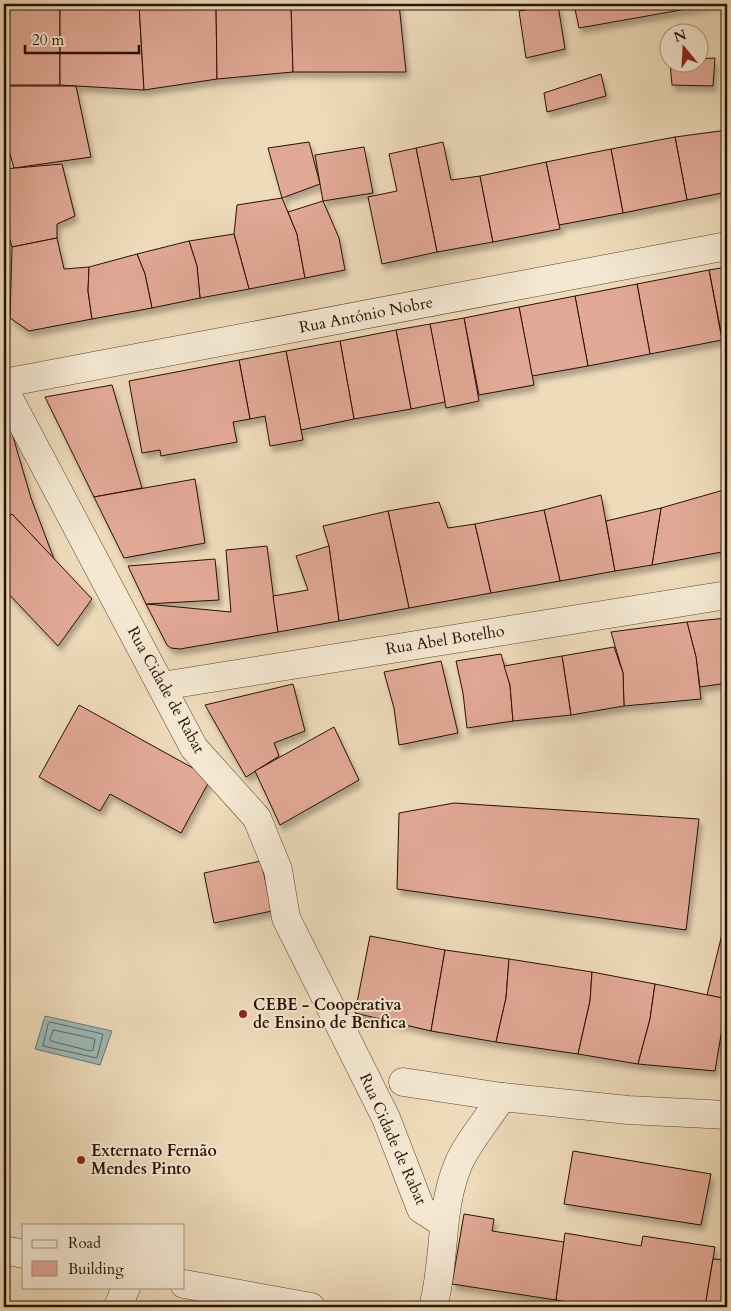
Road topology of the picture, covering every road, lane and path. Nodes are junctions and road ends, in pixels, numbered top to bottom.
1 (727, 246) edge
2 (4, 383) edge
3 (4, 389) edge
4 (727, 595) edge
5 (162, 686) junction
6 (403, 1082) dead end
7 (502, 1097) junction
8 (727, 1115) edge
9 (444, 1223) junction
10 (4, 1250) edge
11 (22, 1254) edge
12 (185, 1284) edge
13 (126, 1288) edge
14 (436, 1298) edge
15 (118, 1307) edge
16 (311, 1307) edge

1 - 2 street, Rua António Nobre
3 - 5 street, Rua Cidade de Rabat
4 - 5 street, Rua Abel Botelho
5 - 9 street, Rua Cidade de Rabat
6 - 7 street, Rua Cidade de Rabat
7 - 8 street, Rua Cidade de Rabat
7 - 9 street, Rua Cidade de Rabat
9 - 14 street, Rua Cidade de Rabat
10 - 11 street
12 - 16 street
13 - 15 street

